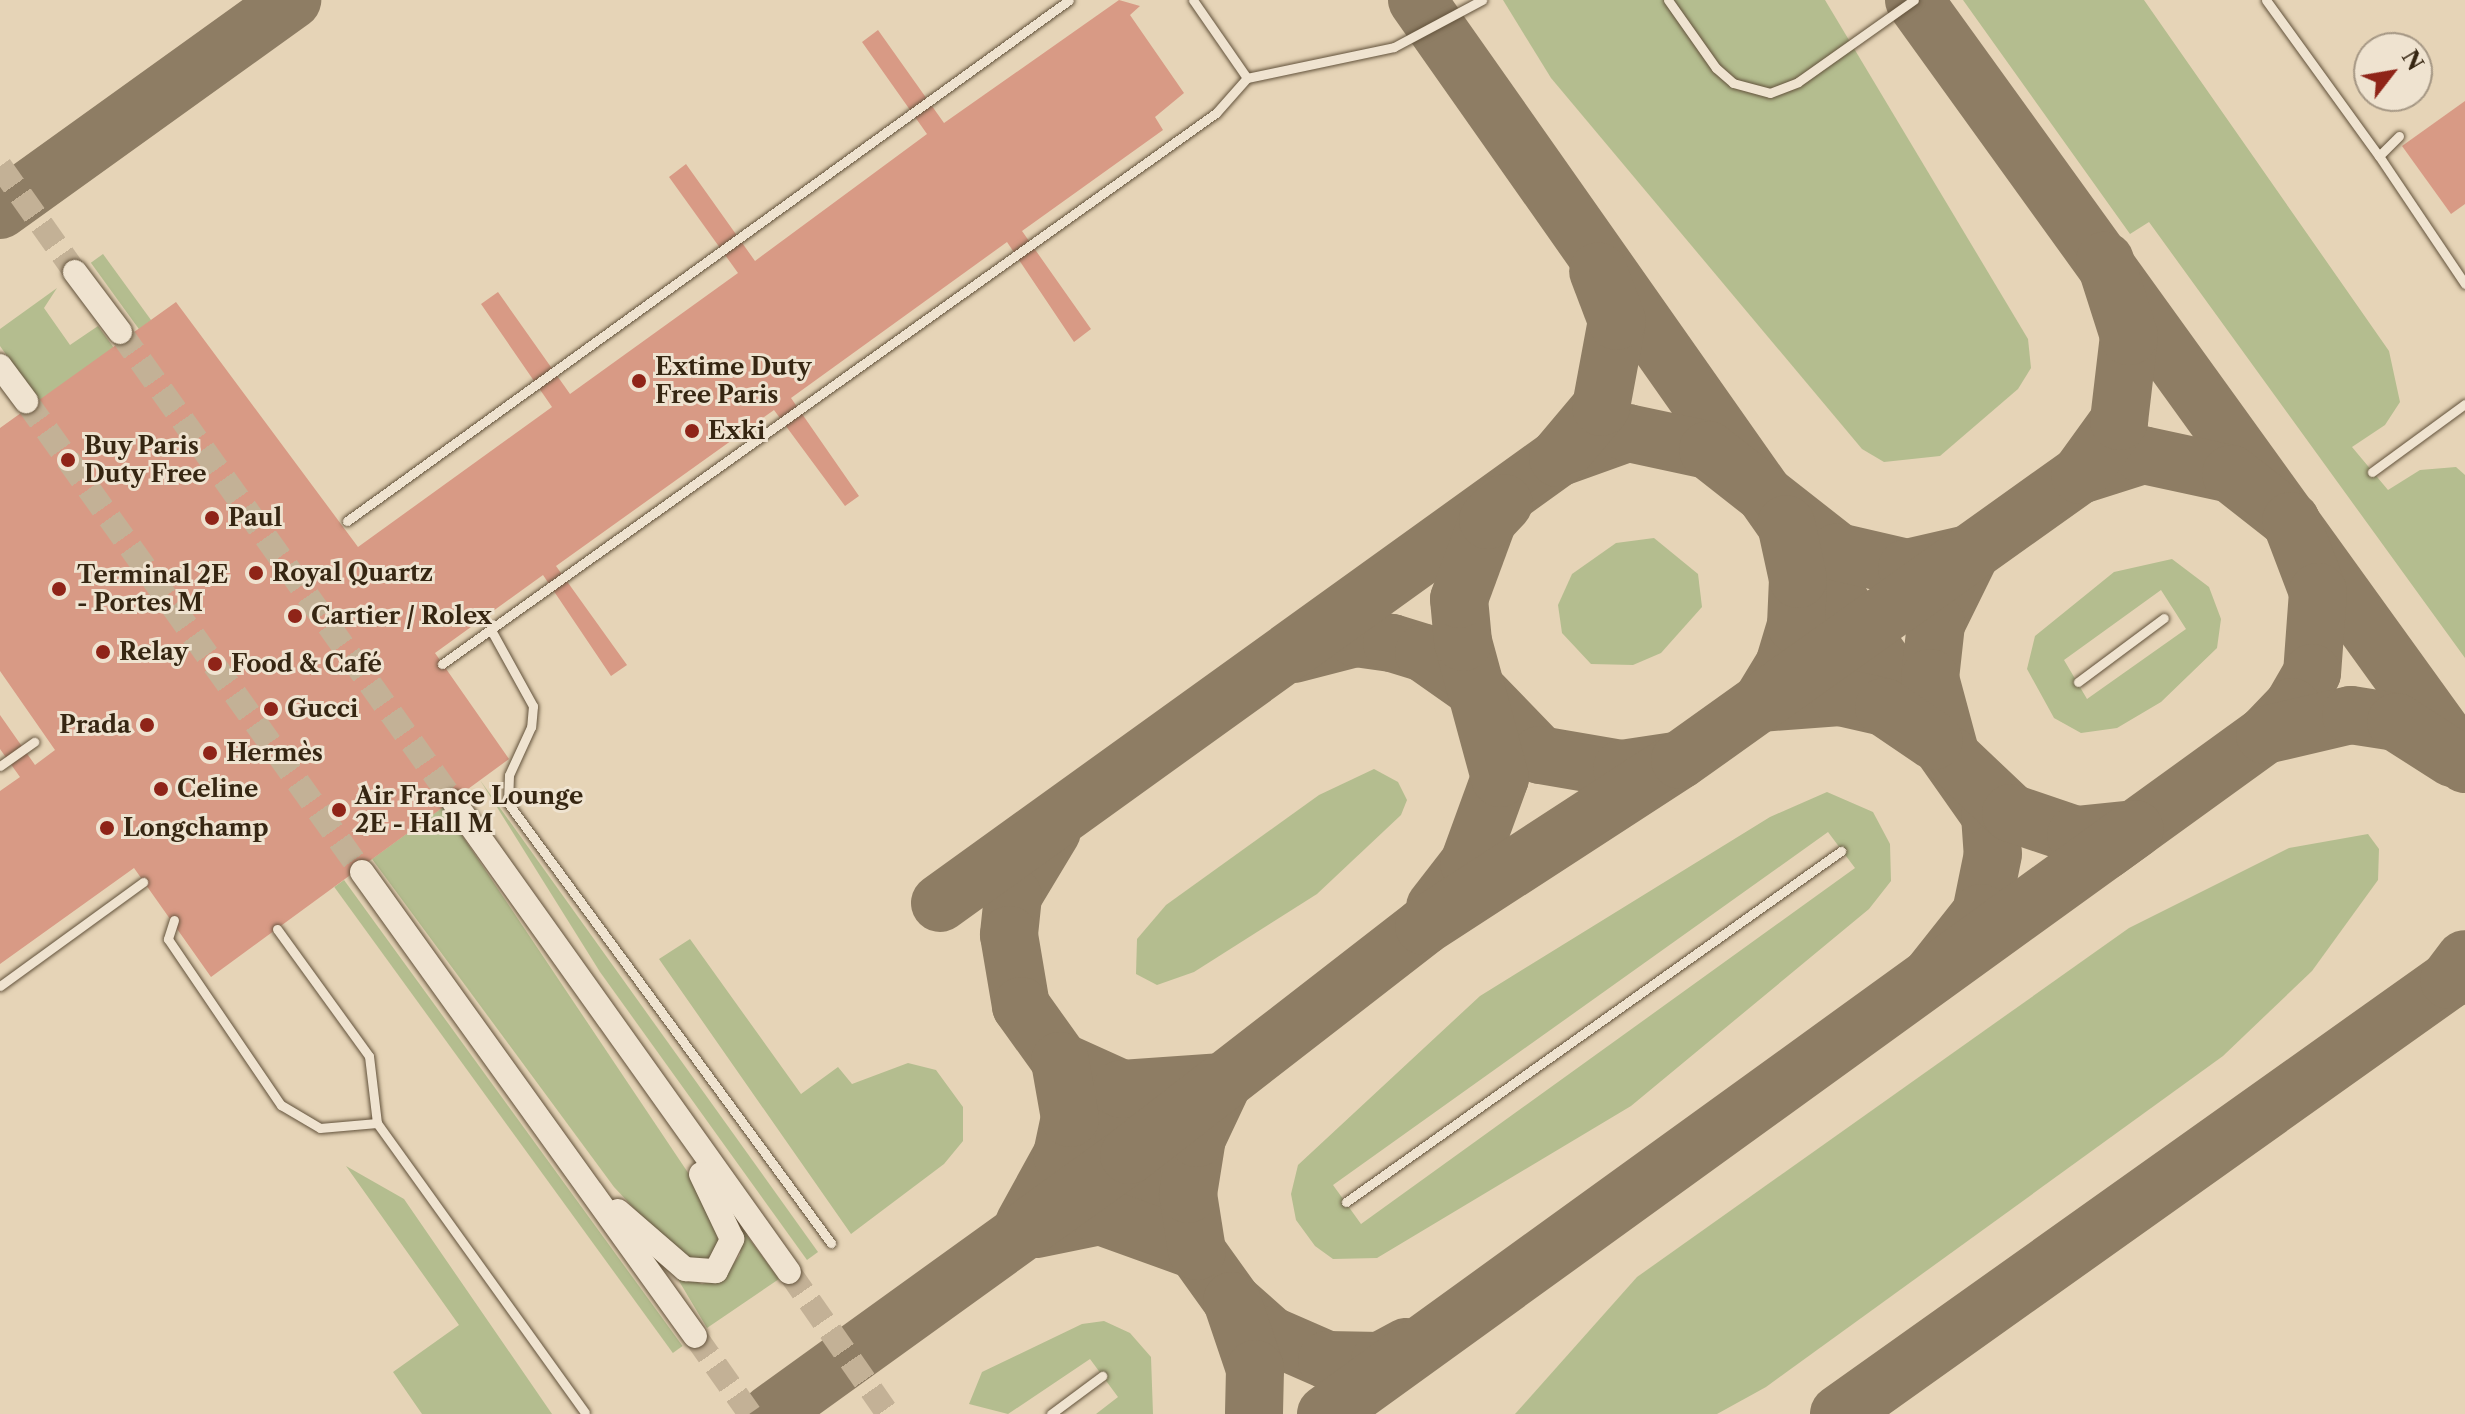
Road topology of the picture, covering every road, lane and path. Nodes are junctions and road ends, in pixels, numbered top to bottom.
1 (1069, 0) edge
2 (1193, 0) edge
3 (1482, 0) edge
4 (1668, 0) edge
5 (1914, 0) edge
6 (2266, 0) edge
7 (1247, 78) junction
8 (2399, 136) dead end
9 (2379, 156) junction
10 (75, 272) tunnel mouth
11 (2465, 284) edge
12 (120, 332) tunnel mouth
13 (0, 366) edge
14 (26, 401) tunnel mouth
15 (2465, 404) edge
16 (2372, 472) dead end
17 (347, 521) dead end
18 (2164, 618) dead end
19 (491, 630) junction
20 (442, 664) dead end
21 (2078, 682) dead end
22 (34, 742) dead end
23 (0, 766) edge
24 (454, 802) tunnel mouth
25 (1841, 851) dead end
26 (362, 872) tunnel mouth
27 (143, 882) dead end
28 (174, 920) dead end
29 (277, 929) dead end
30 (0, 986) edge
31 (645, 1072) junction
32 (377, 1123) junction
33 (592, 1188) junction
34 (1346, 1202) dead end
35 (831, 1243) dead end
36 (789, 1272) tunnel mouth
37 (695, 1336) tunnel mouth
38 (1102, 1376) dead end
39 (585, 1412) dead end
40 (1051, 1414) edge

1 - 17 lane
2 - 7 lane
3 - 7 lane
4 - 5 lane
6 - 9 lane
7 - 19 lane
8 - 9 lane
9 - 11 lane
10 - 12 main road
13 - 14 main road
15 - 16 lane
18 - 21 lane
19 - 20 lane
19 - 35 lane
22 - 23 lane
24 - 31 main road
25 - 34 lane
26 - 33 main road
27 - 30 lane
28 - 32 lane
29 - 32 lane
31 - 33 main road
31 - 36 main road
32 - 39 lane
33 - 37 main road
38 - 40 lane

